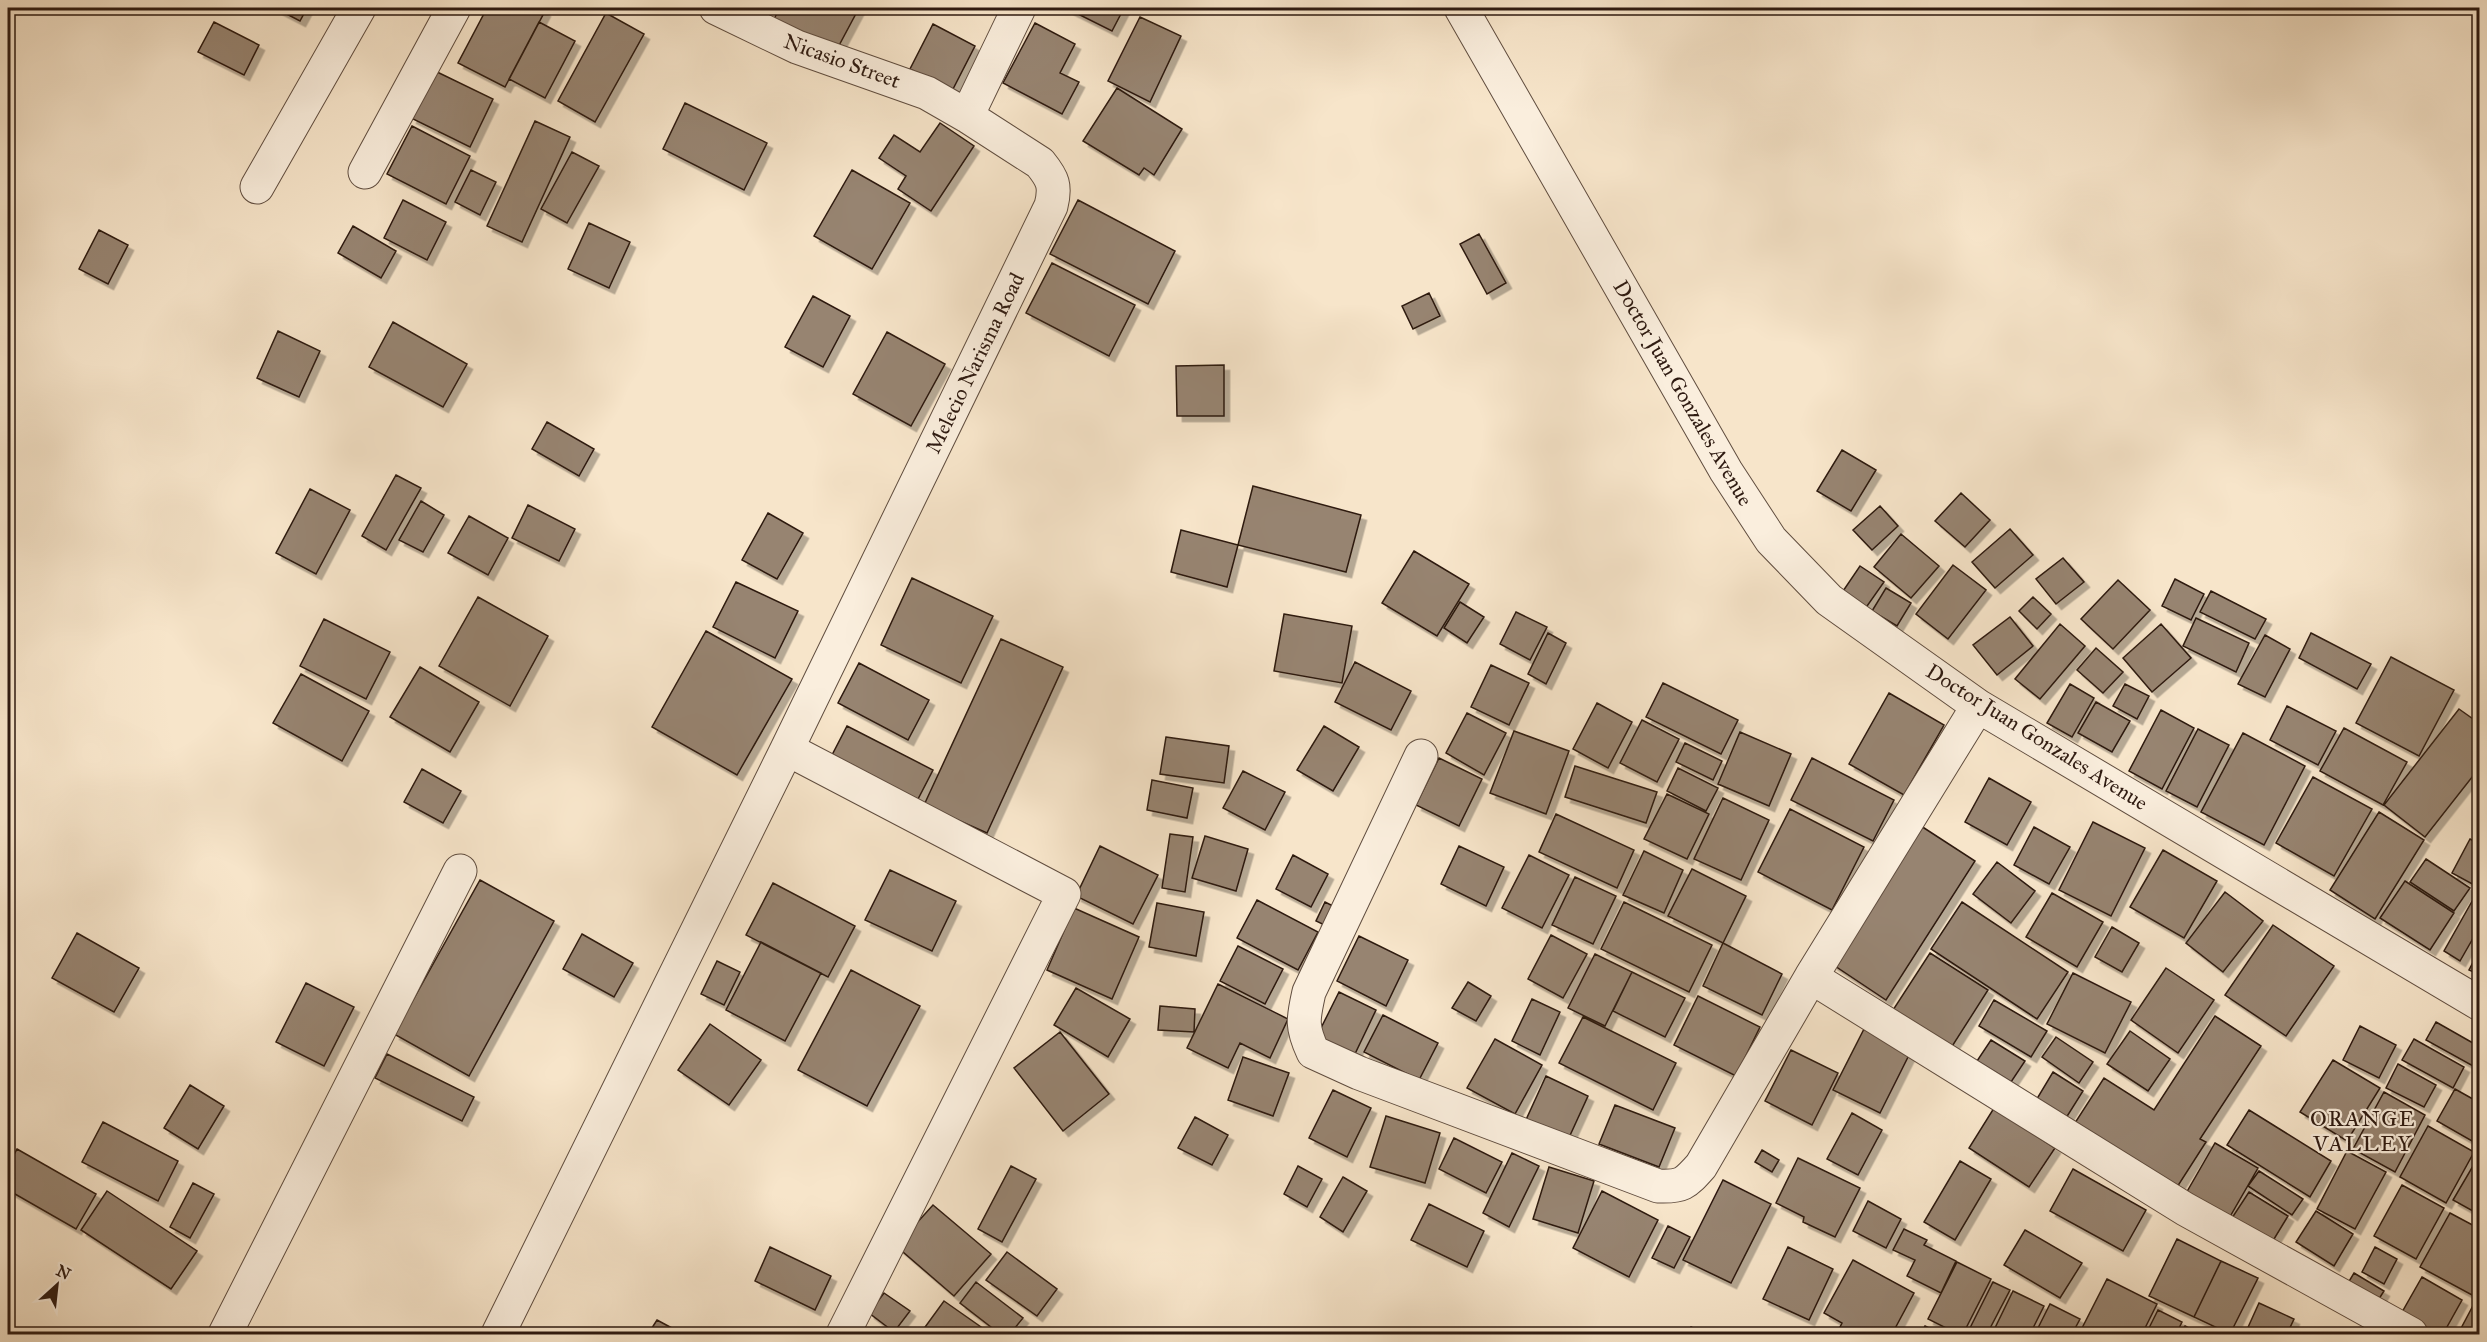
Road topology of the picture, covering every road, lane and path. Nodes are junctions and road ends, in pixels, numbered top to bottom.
1 (359, 8) edge
2 (454, 8) edge
3 (716, 8) edge
4 (1019, 8) edge
5 (1461, 8) edge
6 (967, 116) junction
7 (365, 172) dead end
8 (257, 187) dead end
9 (1978, 706) junction
10 (787, 750) junction
11 (1421, 756) dead end
12 (460, 871) dead end
13 (1811, 977) junction
14 (2480, 1004) edge
15 (225, 1335) edge
16 (498, 1335) edge
17 (843, 1335) edge
18 (2411, 1335) edge

1 - 8 street
2 - 7 street
3 - 6 street, Nicasio Street
4 - 6 street
5 - 9 street, Doctor Juan Gonzales Avenue
6 - 10 street, Melecio Narisma Road
9 - 13 street
9 - 14 street, Doctor Juan Gonzales Avenue
10 - 16 street, Melecio Narisma Road
10 - 17 street
11 - 13 street
12 - 15 street
13 - 18 street

